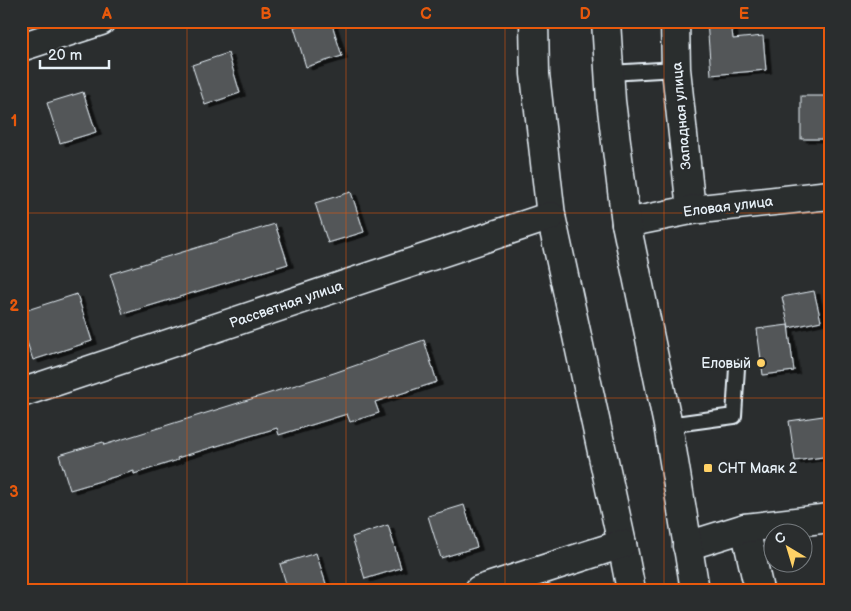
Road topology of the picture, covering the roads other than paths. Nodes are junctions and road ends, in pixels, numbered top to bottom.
1 (101, 21) edge
2 (534, 21) edge
3 (606, 21) edge
4 (675, 21) edge
5 (21, 47) edge
6 (676, 69) junction
7 (610, 73) junction
8 (830, 195) edge
9 (690, 210) junction
10 (551, 216) junction
11 (626, 223) junction
12 (738, 368) dead end
13 (21, 393) edge
14 (668, 425) junction
15 (830, 518) edge
16 (745, 528) junction
17 (622, 544) junction
18 (687, 546) junction
19 (479, 590) edge
20 (631, 590) edge
21 (695, 590) edge
22 (759, 590) edge

1 - 5 street
2 - 10 street
3 - 7 street
4 - 6 street, Западная улица
6 - 7 lane
6 - 9 street, Западная улица
7 - 11 street
8 - 9 street, Еловая улица
9 - 11 street, Еловая улица
10 - 13 street, Рассветная улица
10 - 17 street
11 - 14 street
12 - 14 lane
14 - 18 street
15 - 16 street
16 - 18 street
16 - 22 street
17 - 19 street
17 - 20 street
18 - 21 street

